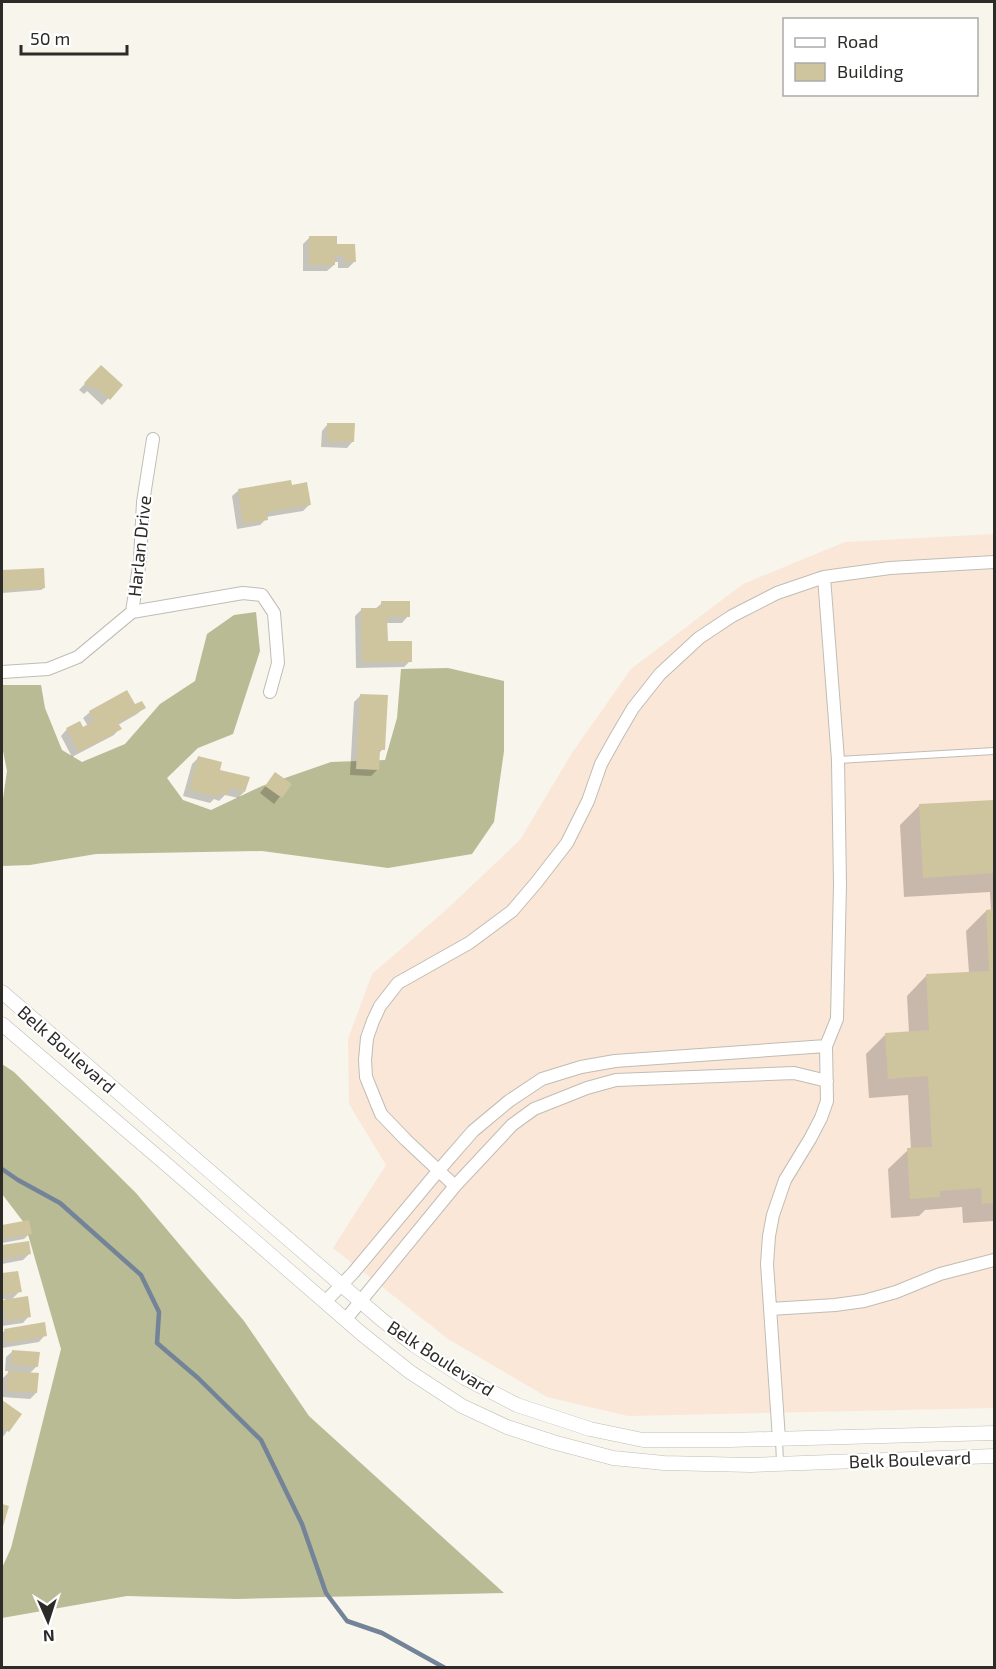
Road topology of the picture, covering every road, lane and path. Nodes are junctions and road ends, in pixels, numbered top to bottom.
1 (153, 439) dead end
2 (994, 562) edge
3 (824, 577) junction
4 (132, 612) junction
5 (2, 672) edge
6 (270, 692) dead end
7 (994, 751) edge
8 (838, 760) junction
9 (2, 992) edge
10 (2, 1024) edge
11 (826, 1046) junction
12 (828, 1081) junction
13 (439, 1170) junction
14 (455, 1186) junction
15 (994, 1260) edge
16 (341, 1284) junction
17 (325, 1302) junction
18 (361, 1302) junction
19 (770, 1309) junction
20 (346, 1319) junction
21 (994, 1432) edge
22 (779, 1439) junction
23 (994, 1456) edge
24 (780, 1464) junction

1 - 4 street, Harlan Drive
2 - 3 street
3 - 8 street
3 - 13 street
4 - 5 street, Harlan Drive
4 - 6 street
7 - 8 lane
8 - 11 street
9 - 16 street, Belk Boulevard
10 - 17 street, Belk Boulevard
11 - 12 street
11 - 13 street
12 - 14 street
12 - 19 street
13 - 14 street
13 - 16 street
14 - 18 street
15 - 19 street
16 - 17 street
16 - 18 street, Belk Boulevard
17 - 20 street, Belk Boulevard
18 - 20 street
18 - 22 street, Belk Boulevard
19 - 22 street
20 - 24 street, Belk Boulevard
21 - 22 street, Belk Boulevard
22 - 24 lane
23 - 24 street, Belk Boulevard

